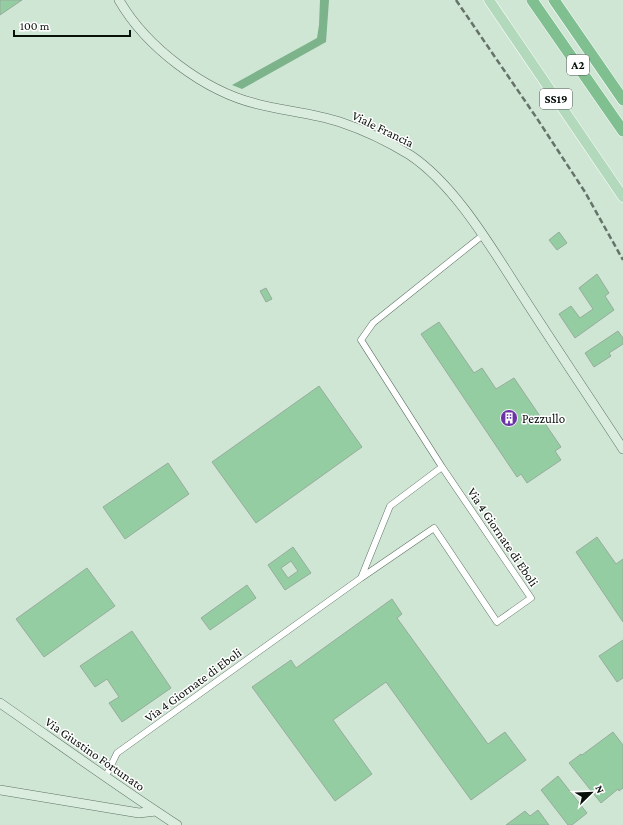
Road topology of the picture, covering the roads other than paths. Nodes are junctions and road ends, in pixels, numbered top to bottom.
1 (119, 0) edge
2 (489, 0) edge
3 (532, 0) edge
4 (554, 0) edge
5 (623, 100) edge
6 (623, 131) edge
7 (623, 197) edge
8 (482, 235) junction
9 (623, 449) edge
10 (442, 467) junction
11 (361, 578) junction
12 (0, 703) edge
13 (106, 776) junction
14 (0, 790) edge
15 (156, 811) junction
16 (177, 825) edge

1 - 8 street, Viale Francia
2 - 7 main road, SS19
3 - 6 highway, A2
4 - 5 highway, A2
8 - 9 street, Viale Francia
8 - 10 street, Via 4 Giornate di Eboli
10 - 11 street
10 - 11 street, Via 4 Giornate di Eboli
11 - 13 street, Via 4 Giornate di Eboli
12 - 13 street, Via Giustino Fortunato
13 - 15 street, Via Giustino Fortunato
14 - 15 street
15 - 16 street, Via Giustino Fortunato

